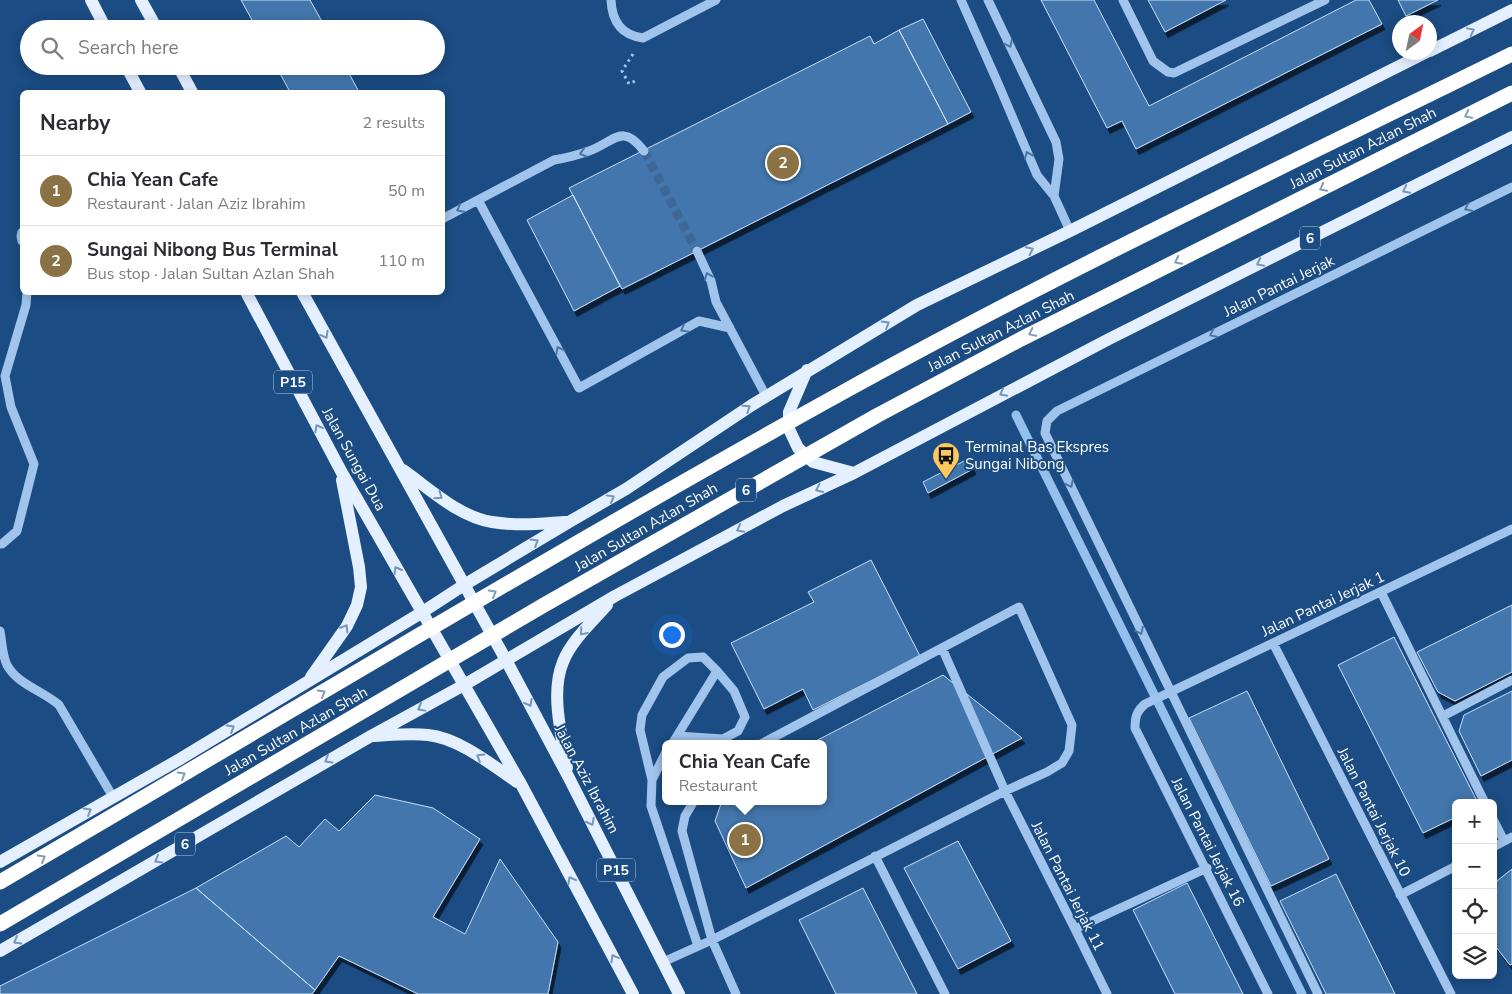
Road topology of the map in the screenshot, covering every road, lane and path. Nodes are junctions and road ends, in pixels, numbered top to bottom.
1 (91, 0) edge
2 (142, 0) edge
3 (611, 0) edge
4 (716, 0) edge
5 (961, 0) edge
6 (988, 0) edge
7 (1123, 0) edge
8 (1325, 0) edge
9 (1512, 10) edge
10 (101, 20) edge
11 (152, 20) edge
12 (643, 38) junction
13 (1437, 48) edge
14 (1512, 54) edge
15 (1412, 60) edge
16 (131, 75) edge
17 (183, 75) edge
18 (635, 81) dead end
19 (139, 90) edge
20 (191, 90) edge
21 (1512, 93) edge
22 (1512, 137) edge
23 (644, 151) tunnel mouth
24 (1512, 187) edge
25 (1054, 196) junction
26 (478, 200) junction
27 (445, 217) edge
28 (1070, 231) junction
29 (697, 250) tunnel mouth
30 (27, 295) edge
31 (248, 295) edge
32 (304, 295) edge
33 (730, 328) junction
34 (807, 370) junction
35 (766, 396) junction
36 (399, 468) junction
37 (340, 471) junction
38 (854, 473) junction
39 (569, 522) junction
40 (1512, 529) edge
41 (0, 544) edge
42 (464, 585) junction
43 (1381, 592) junction
44 (615, 596) junction
45 (421, 613) junction
46 (0, 631) edge
47 (1273, 643) junction
48 (942, 648) junction
49 (506, 660) junction
50 (717, 671) junction
51 (1512, 680) edge
52 (307, 683) junction
53 (464, 685) junction
54 (1170, 692) junction
55 (1145, 704) joint
56 (1443, 716) junction
57 (371, 736) junction
58 (674, 740) edge
59 (769, 740) edge
60 (662, 760) edge
61 (568, 778) junction
62 (652, 780) junction
63 (521, 784) junction
64 (1005, 791) junction
65 (114, 797) junction
66 (1483, 799) edge
67 (692, 805) edge
68 (1497, 825) edge
69 (1508, 840) edge
70 (876, 856) junction
71 (0, 862) edge
72 (1206, 868) junction
73 (1452, 868) edge
74 (0, 882) edge
75 (1400, 895) junction
76 (0, 924) edge
77 (1075, 929) junction
78 (712, 940) junction
79 (698, 946) junction
80 (0, 951) edge
81 (663, 962) junction
82 (633, 994) edge
83 (679, 994) edge
84 (736, 994) edge
85 (945, 994) edge
86 (1107, 994) edge
87 (1268, 994) edge
88 (1318, 994) edge
89 (1452, 994) edge

1 - 10 main road
2 - 11 main road
3 - 12 street
4 - 12 street
25 -> 5 street
6 -> 25 street
7 - 8 street
13 -> 9 main road
12 - 18 path
74 -> 14 highway, Jalan Sultan Azlan Shah
15 - 28 main road
16 - 19 main road
17 - 20 main road
21 -> 76 highway, Jalan Sultan Azlan Shah / 6
22 -> 38 main road, 6
23 -> 26 street
24 -> 54 street, Jalan Pantai Jerjak
25 - 28 street
26 -> 27 street
33 -> 26 street
34 -> 28 main road
33 -> 29 street
30 - 41 street
37 -> 31 main road, Jalan Sungai Dua / P15
32 -> 36 main road, P15
33 - 35 street
34 - 35 main road
34 - 38 main road
39 -> 35 main road
36 -> 39 main road
36 - 42 main road, P15
45 -> 37 main road, Jalan Sungai Dua / P15
52 -> 37 main road
38 -> 44 main road, 6
42 -> 39 main road
40 - 43 street, Jalan Pantai Jerjak 1
42 - 45 main road
42 - 49 main road, P15
43 - 47 street, Jalan Pantai Jerjak 1
43 - 56 street
44 - 49 main road, 6
44 -> 61 main road
45 - 52 main road
45 - 53 main road, P15
46 - 65 street
47 - 54 street, Jalan Pantai Jerjak 1
47 - 75 street, Jalan Pantai Jerjak 10
48 - 59 street
48 - 64 street, Jalan Pantai Jerjak 11
48 - 64 street
49 - 53 main road, 6
49 -> 61 main road, Jalan Aziz Ibrahim / P15
50 - 58 street
50 - 58 street
50 - 62 street
51 - 56 street
65 -> 52 main road
53 -> 57 main road, 6
53 - 63 main road, P15
54 - 55 street, Jalan Pantai Jerjak 1
54 - 88 street
55 - 72 street, Jalan Pantai Jerjak 16
56 - 66 street
63 -> 57 main road
57 -> 80 main road, 6
60 - 62 street
61 -> 81 main road, Jalan Aziz Ibrahim / P15
62 - 79 street
82 -> 63 main road, P15
64 - 70 street
64 - 77 street, Jalan Pantai Jerjak 11
71 -> 65 main road
67 - 78 street
68 - 69 street
70 - 78 street
70 - 85 street
72 - 77 street
72 - 87 street, Jalan Pantai Jerjak 16
73 - 75 street
75 - 89 street, Jalan Pantai Jerjak 10
77 - 86 street, Jalan Pantai Jerjak 11
78 - 79 street
78 - 84 street
79 - 81 street
81 - 83 main road, Jalan Aziz Ibrahim / P15

